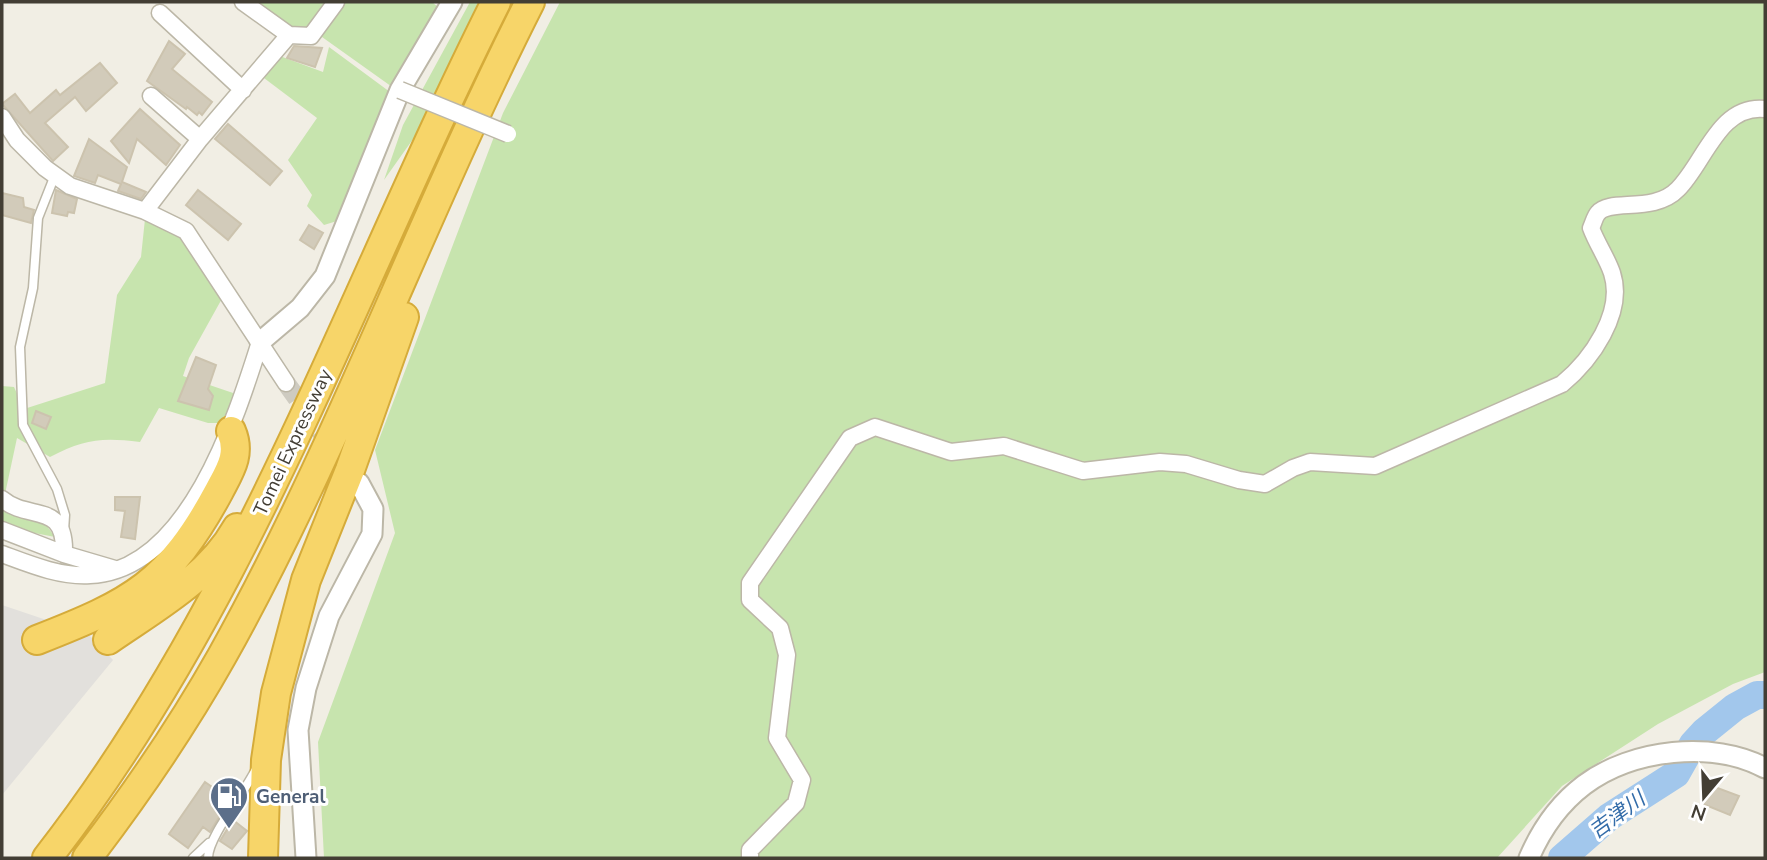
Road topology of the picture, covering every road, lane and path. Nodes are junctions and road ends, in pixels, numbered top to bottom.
1 (243, 2) edge
2 (336, 2) edge
3 (452, 2) edge
4 (496, 2) edge
5 (530, 2) edge
6 (160, 13) dead end
7 (289, 35) junction
8 (243, 90) junction
9 (400, 90) junction
10 (151, 96) dead end
11 (1765, 109) edge
12 (4, 129) edge
13 (469, 130) junction
14 (508, 134) dead end
15 (200, 139) junction
16 (55, 175) junction
17 (145, 211) junction
18 (260, 342) junction
19 (323, 377) junction
20 (286, 383) tunnel mouth
21 (231, 431) junction
22 (359, 483) tunnel mouth
23 (2, 499) edge
24 (2, 530) edge
25 (64, 537) junction
26 (2, 554) edge
27 (64, 554) junction
28 (119, 569) junction
29 (106, 626) junction
30 (37, 640) dead end
31 (271, 730) junction
32 (1765, 768) edge
33 (211, 841) junction
34 (47, 858) edge
35 (88, 858) edge
36 (193, 858) edge
37 (208, 858) edge
38 (263, 858) edge
39 (306, 858) edge
40 (750, 858) edge
41 (1529, 858) edge

1 - 7 street
2 - 7 street
3 - 9 street
4 - 19 highway, Tomei Expressway
5 - 13 highway, Tomei Expressway
6 - 8 street
7 - 8 street
8 - 15 street
9 - 14 street, bridge
9 - 18 street
10 - 15 street
11 - 40 street
12 - 16 street
13 - 31 highway
13 - 35 highway, Tomei Expressway
15 - 17 street
16 - 17 street
16 - 25 lane
17 - 18 street
18 - 20 street
18 - 21 street
19 - 29 highway
19 - 34 highway, Tomei Expressway
21 - 28 street
21 - 29 highway
22 - 39 street
23 - 25 street
24 - 27 street
25 - 27 street
26 - 28 street
27 - 28 street
29 - 30 highway
31 - 33 lane
31 - 38 highway
32 - 41 street
33 - 36 lane
33 - 37 lane

